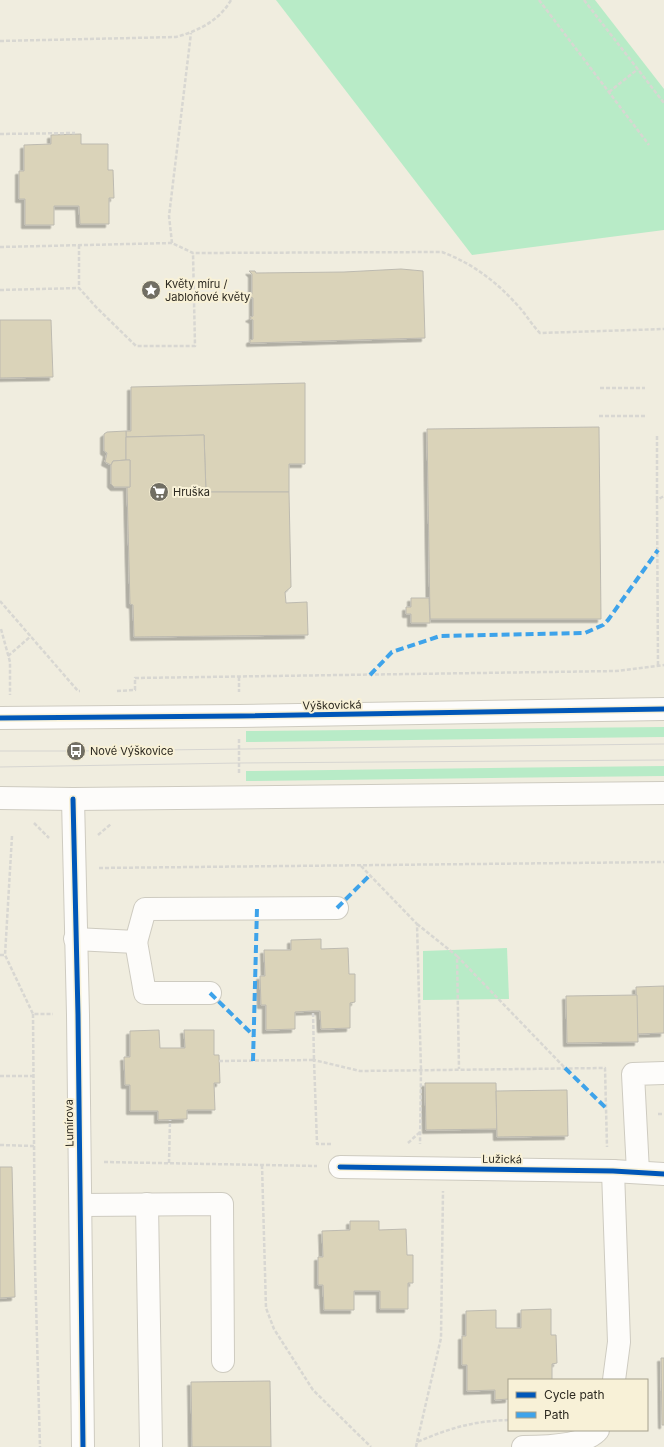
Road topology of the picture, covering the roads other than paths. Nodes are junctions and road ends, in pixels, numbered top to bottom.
1 (664, 709) edge
2 (5, 710) edge
3 (664, 793) edge
4 (0, 798) edge
5 (73, 799) junction
6 (338, 908) dead end
7 (75, 939) junction
8 (136, 942) junction
9 (210, 993) dead end
10 (664, 1073) edge
11 (610, 1162) junction
12 (340, 1167) road end
13 (638, 1172) junction
14 (664, 1174) edge
15 (147, 1204) junction
16 (80, 1205) junction
17 (223, 1361) dead end
18 (614, 1379) edge
19 (597, 1431) edge
20 (83, 1447) edge
21 (151, 1447) edge
22 (523, 1447) edge

1 - 2 street, Výškovická
3 - 5 street
4 - 5 street
5 - 7 street, Lumírova
6 - 8 street
7 - 8 street
7 - 16 street, Lumírova
8 - 9 street
10 - 13 street
11 - 12 street, Lužická
11 - 13 street, Lužická
11 - 18 street
13 - 14 street, Lužická
15 - 16 street
15 - 17 street
15 - 21 street
16 - 20 street, Lumírova
19 - 22 street

